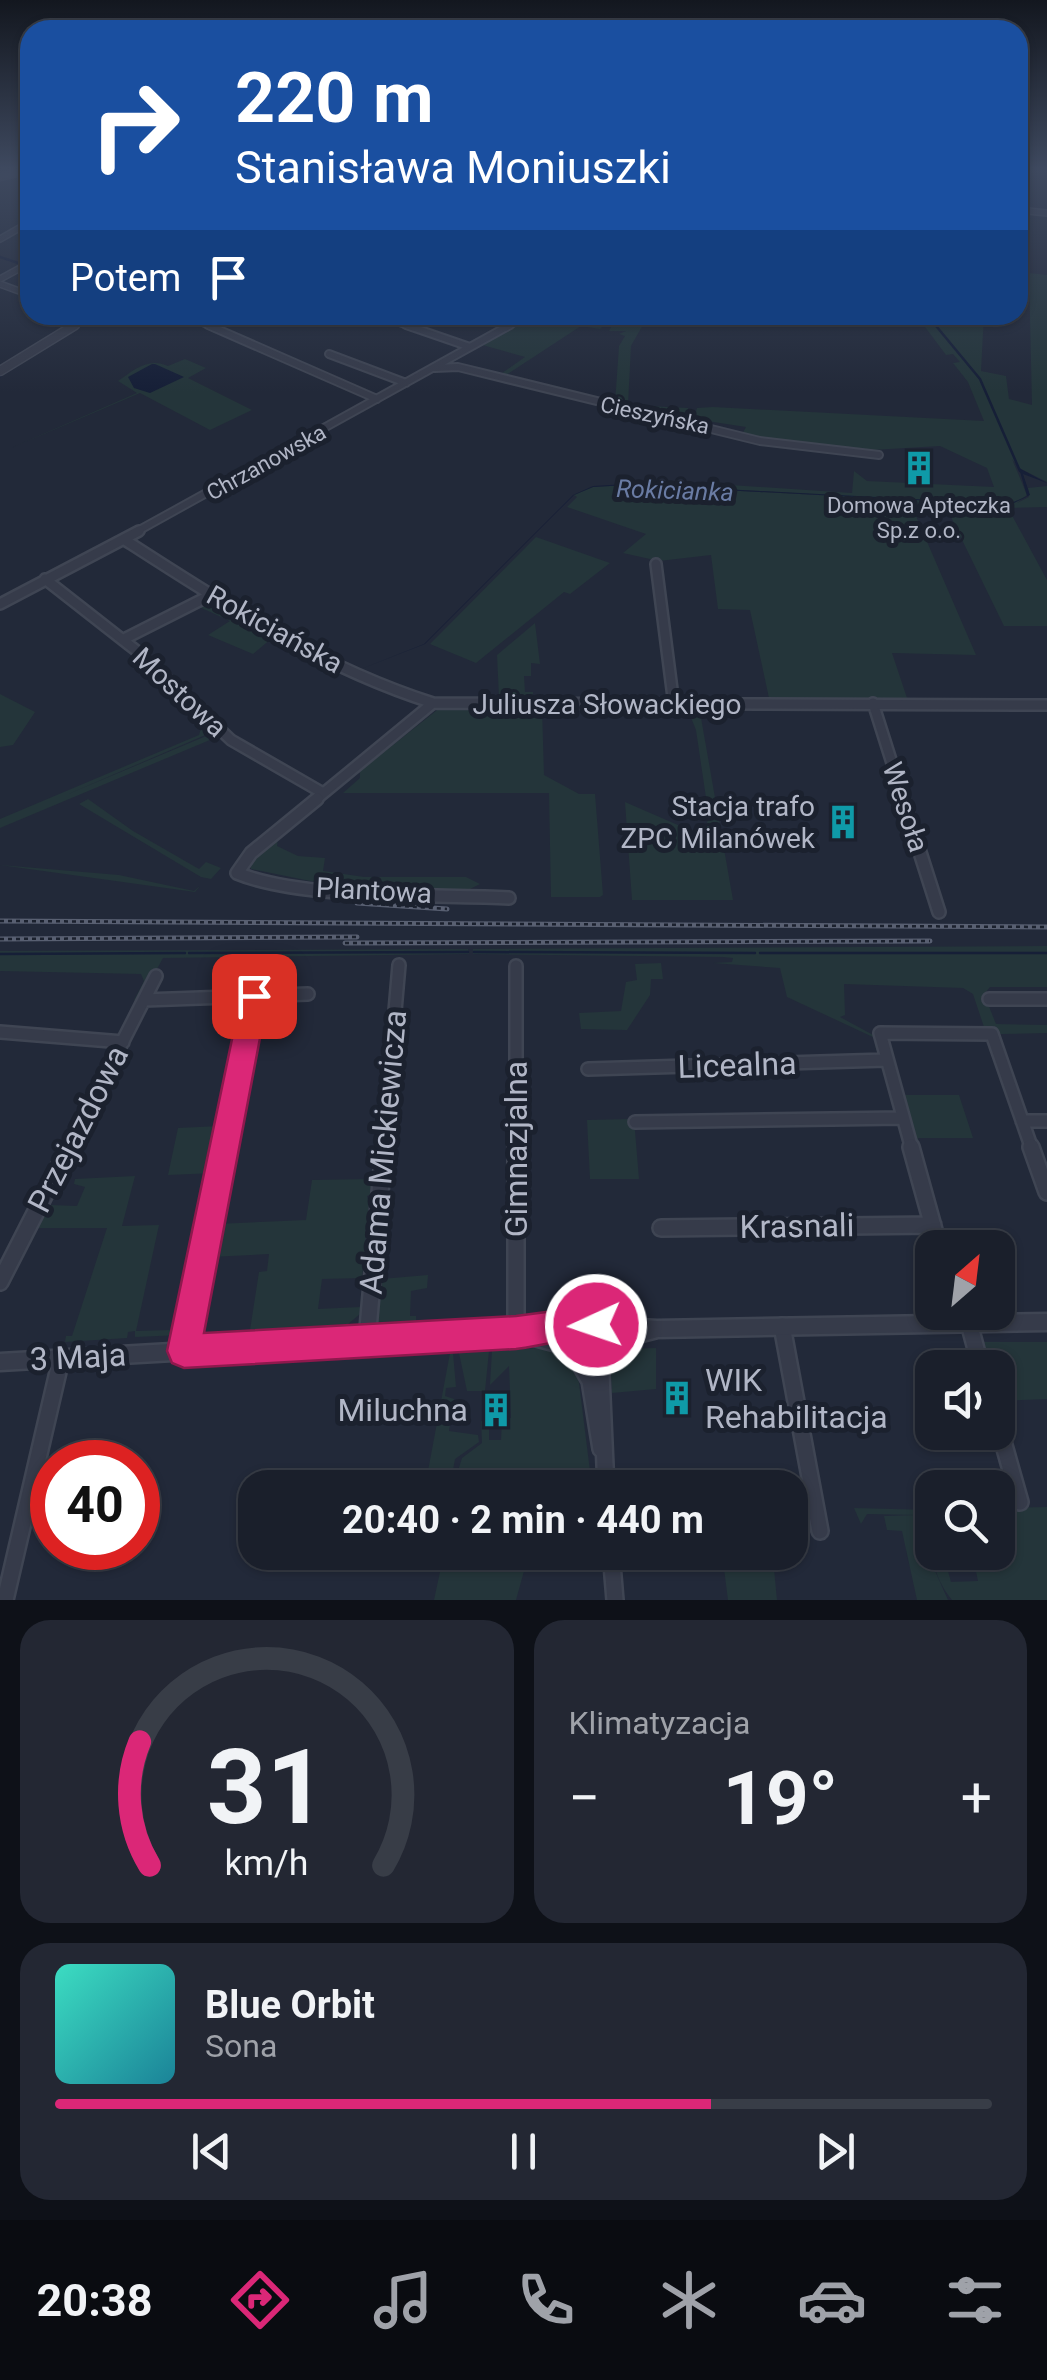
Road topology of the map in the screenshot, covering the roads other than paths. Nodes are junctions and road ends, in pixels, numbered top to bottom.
1 (74, 325) edge
2 (207, 325) edge
3 (406, 325) edge
4 (509, 325) edge
5 (470, 346) junction
6 (329, 354) dead end
7 (433, 367) junction
8 (0, 371) edge
9 (406, 382) junction
10 (376, 399) junction
11 (879, 456) dead end
12 (125, 540) junction
13 (656, 564) dead end
14 (46, 579) junction
15 (211, 595) junction
16 (0, 604) edge
17 (124, 639) junction
18 (433, 703) junction
19 (873, 703) junction
20 (674, 705) junction
21 (1047, 706) edge
22 (324, 793) junction
23 (239, 877) joint
24 (509, 898) dead end
25 (940, 912) dead end
26 (399, 965) dead end
27 (516, 966) dead end
28 (156, 976) dead end
29 (308, 994) dead end
30 (254, 996) junction
31 (989, 999) dead end
32 (1047, 999) edge
33 (144, 1000) junction
34 (0, 1032) edge
35 (123, 1042) junction
36 (886, 1060) junction
37 (588, 1069) dead end
38 (902, 1118) junction
39 (1047, 1120) edge
40 (1022, 1121) junction
41 (635, 1122) dead end
42 (1047, 1192) edge
43 (933, 1225) junction
44 (662, 1228) dead end
45 (934, 1230) edge
46 (6, 1259) edge
47 (0, 1282) edge
48 (1015, 1321) edge
49 (915, 1322) edge
50 (1047, 1322) edge
51 (570, 1325) junction
52 (596, 1325) junction
53 (782, 1326) junction
54 (657, 1329) junction
55 (516, 1332) junction
56 (367, 1340) junction
57 (565, 1346) junction
58 (184, 1351) junction
59 (601, 1351) junction
60 (61, 1358) junction
61 (578, 1360) junction
62 (0, 1362) edge
63 (1005, 1450) edge
64 (604, 1459) junction
65 (605, 1470) edge
66 (1020, 1502) dead end
67 (820, 1530) dead end
68 (9, 1554) edge
69 (612, 1570) edge
70 (6, 1600) edge
71 (615, 1600) edge

1 - 8 street
2 - 10 street
3 - 5 street
4 - 5 street, Chrzanowska
5 - 7 street, Chrzanowska
6 - 9 street
7 - 9 street, Chrzanowska
7 - 11 street, Cieszyńska
9 - 10 street, Chrzanowska
10 - 12 street, Chrzanowska
12 - 14 street, Chrzanowska
12 - 15 street, Rokiciańska
13 - 20 street
14 - 16 street, Chrzanowska
14 - 17 street, Mostowa
15 - 17 street
15 - 18 street, Rokiciańska
17 - 22 street, Mostowa
18 - 20 street, Juliusza Słowackiego
18 - 22 street, Juliusza Słowackiego
19 - 20 street, Juliusza Słowackiego
19 - 21 street, Juliusza Słowackiego
19 - 25 street, Wesoła
22 - 23 street, Juliusza Słowackiego
23 - 24 street, Plantowa
26 - 56 street, Adama Mickiewicza
27 - 55 street, Gimnazjalna
28 - 33 street, Przejazdowa
29 - 30 street
30 - 33 street
30 - 58 street
31 - 32 street
33 - 35 street, Przejazdowa
34 - 35 street
35 - 46 street, Przejazdowa
36 - 37 street, Licealna
36 - 38 street
36 - 40 street
38 - 41 street
38 - 43 street
39 - 40 street
40 - 42 street
43 - 44 street, Krasnali
43 - 45 street
46 - 47 street, Przejazdowa
48 - 50 street
49 - 53 street
51 - 52 street
51 - 55 street, 3 Maja
51 - 57 street
52 - 54 street
52 - 59 street
53 - 54 street
53 - 67 street
54 - 59 street
55 - 56 street, 3 Maja
55 - 57 street, 3 Maja
56 - 58 street, 3 Maja
57 - 61 street
58 - 60 street, 3 Maja
59 - 61 street
59 - 64 street
60 - 62 street, 3 Maja
60 - 68 street
61 - 64 street
63 - 66 street
64 - 65 street
68 - 70 street
69 - 71 street

